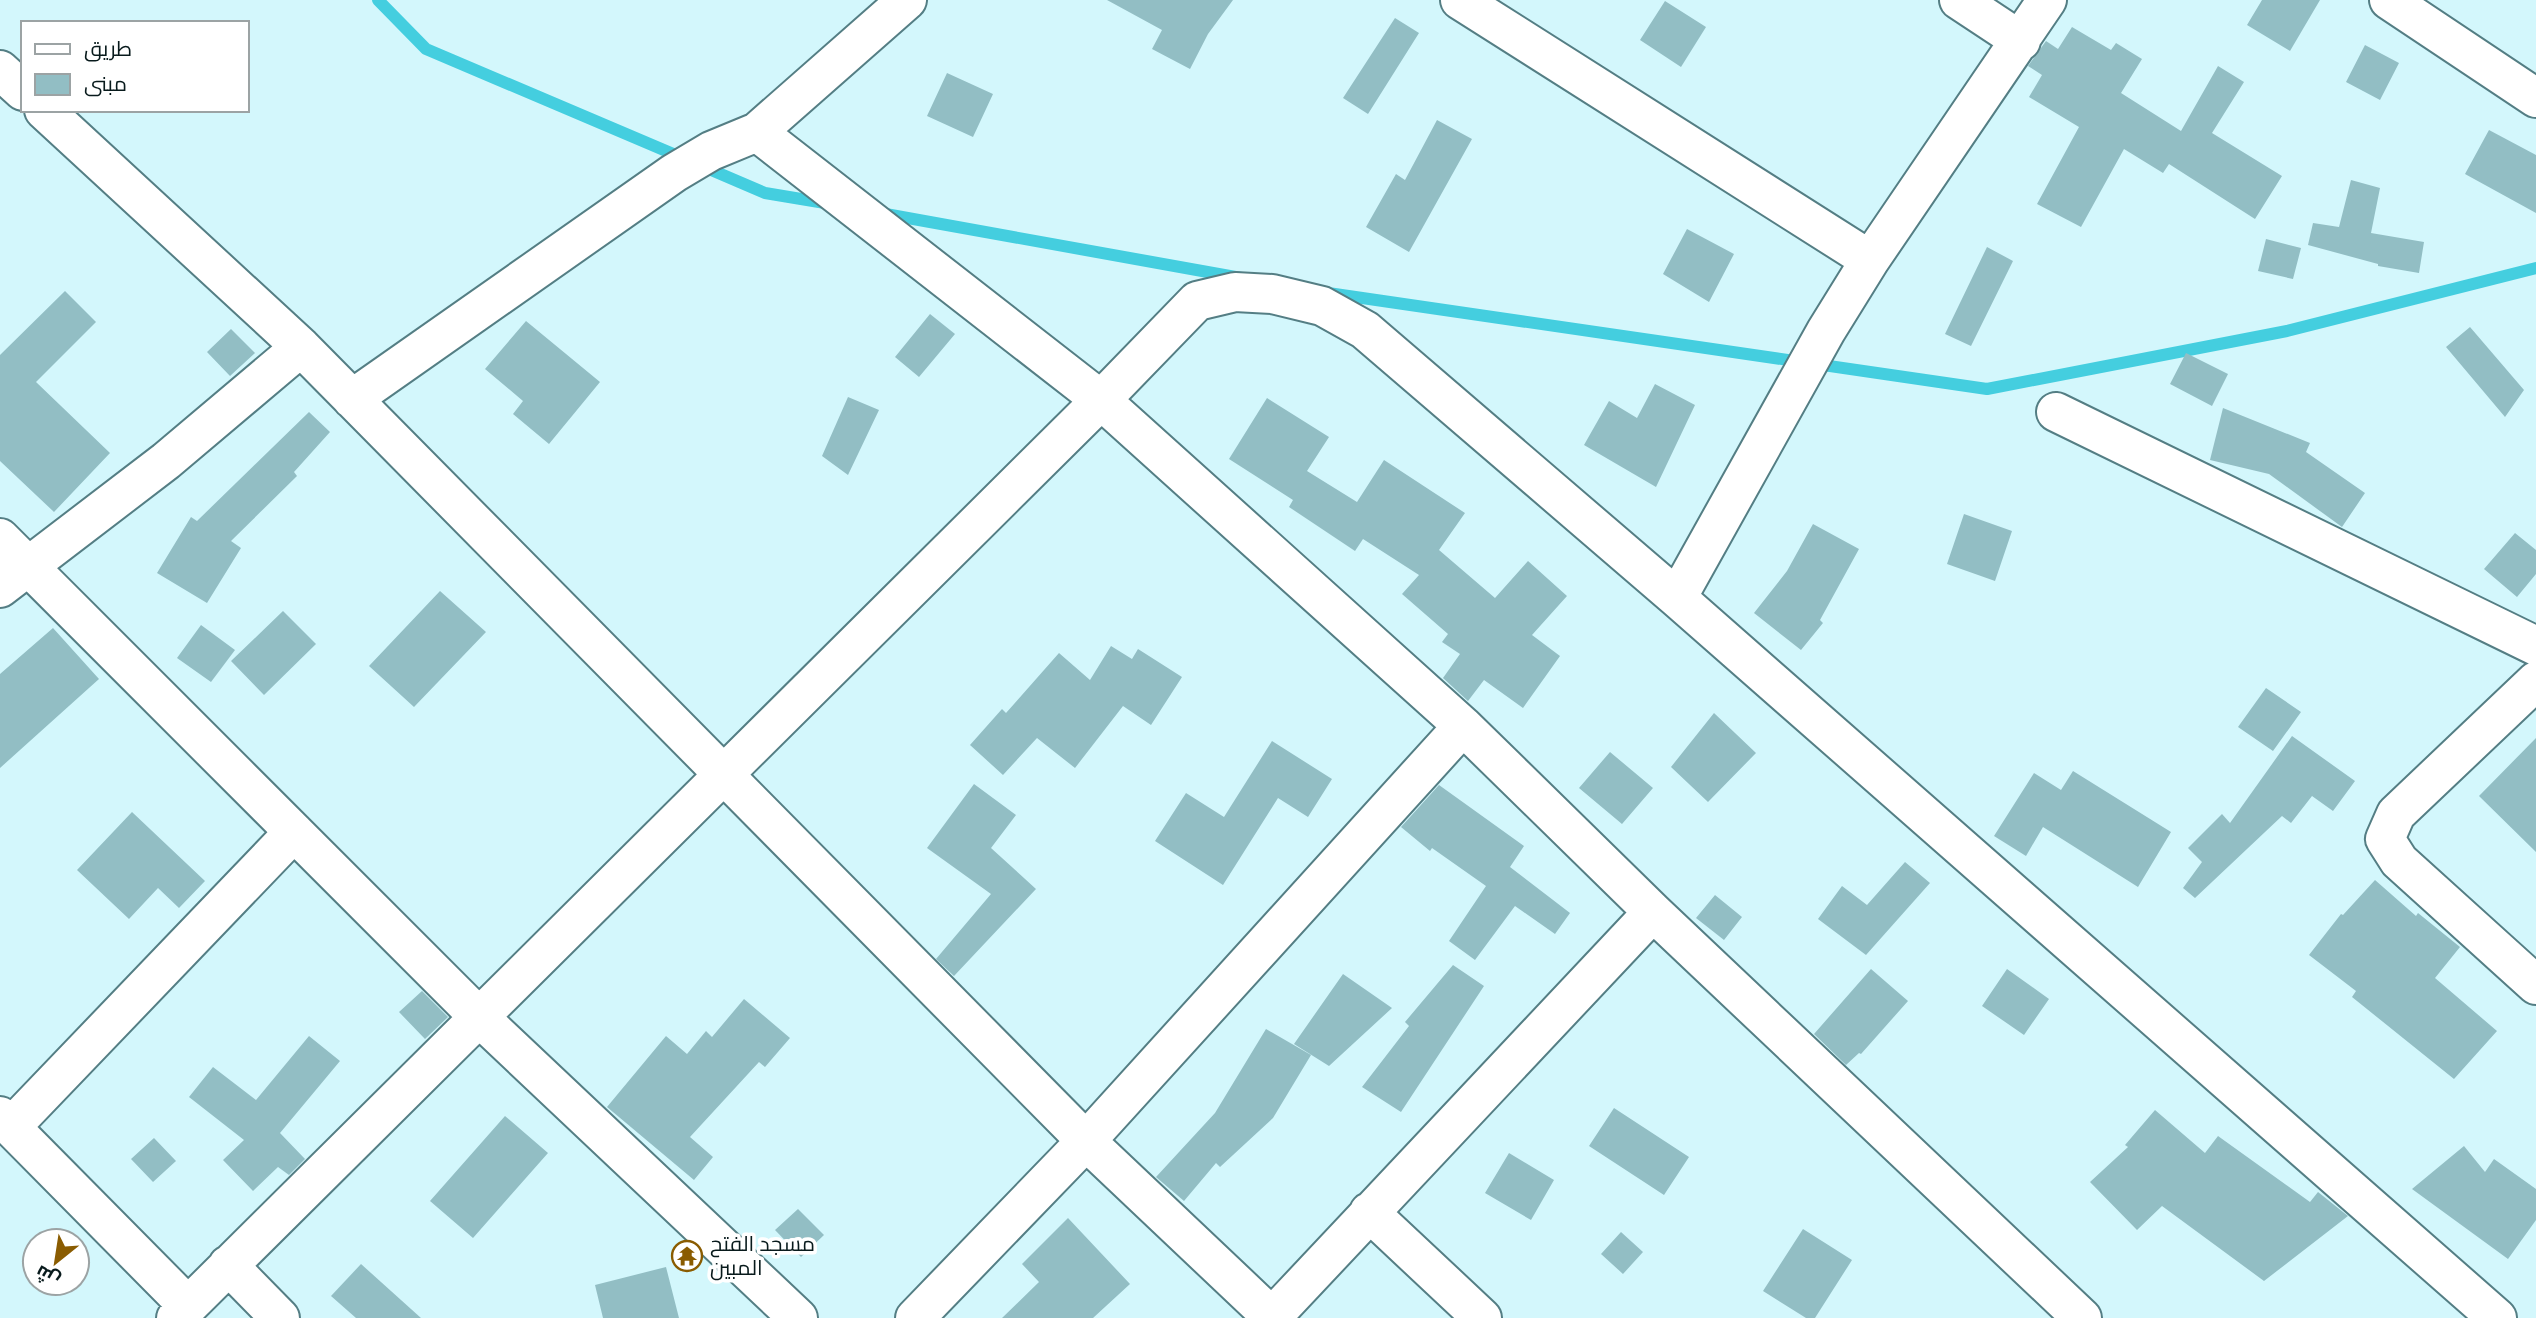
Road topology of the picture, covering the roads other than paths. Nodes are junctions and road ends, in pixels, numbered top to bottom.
1 (908, 0) edge
2 (1460, 0) edge
3 (1959, 0) edge
4 (2048, 0) edge
5 (2389, 0) edge
6 (2021, 41) junction
7 (0, 70) edge
8 (21, 89) edge
9 (2536, 98) edge
10 (46, 112) edge
11 (757, 132) junction
12 (1870, 260) junction
13 (301, 347) junction
14 (352, 399) junction
15 (1101, 400) junction
16 (2056, 412) dead end
17 (0, 538) edge
18 (14, 577) edge
19 (1677, 598) junction
20 (2536, 646) edge
21 (2536, 681) edge
22 (1463, 726) junction
23 (725, 775) junction
24 (294, 832) junction
25 (1653, 912) junction
26 (2536, 985) edge
27 (478, 1016) junction
28 (6, 1122) edge
29 (1086, 1141) junction
30 (1369, 1212) junction
31 (228, 1265) junction
32 (182, 1312) edge
33 (280, 1318) edge
34 (799, 1318) edge
35 (915, 1318) edge
36 (1272, 1318) edge
37 (1482, 1318) edge
38 (2082, 1318) edge
39 (2501, 1318) edge

1 - 11 street
2 - 12 street
3 - 6 street
4 - 6 street
5 - 9 street
6 - 12 street
7 - 8 street
10 - 13 street
11 - 14 street
11 - 15 street
12 - 19 street
13 - 14 street
13 - 18 street
14 - 23 street
15 - 19 street
15 - 22 street
15 - 23 street
16 - 20 street
17 - 18 street
18 - 24 street
19 - 39 street
21 - 26 street
22 - 25 street
22 - 29 street
23 - 27 street
23 - 29 street
24 - 27 street
24 - 28 street
25 - 30 street
25 - 38 street
27 - 31 street
27 - 34 street
28 - 32 street
29 - 35 street
29 - 36 street
30 - 36 street
30 - 37 street
31 - 32 street
31 - 33 street

